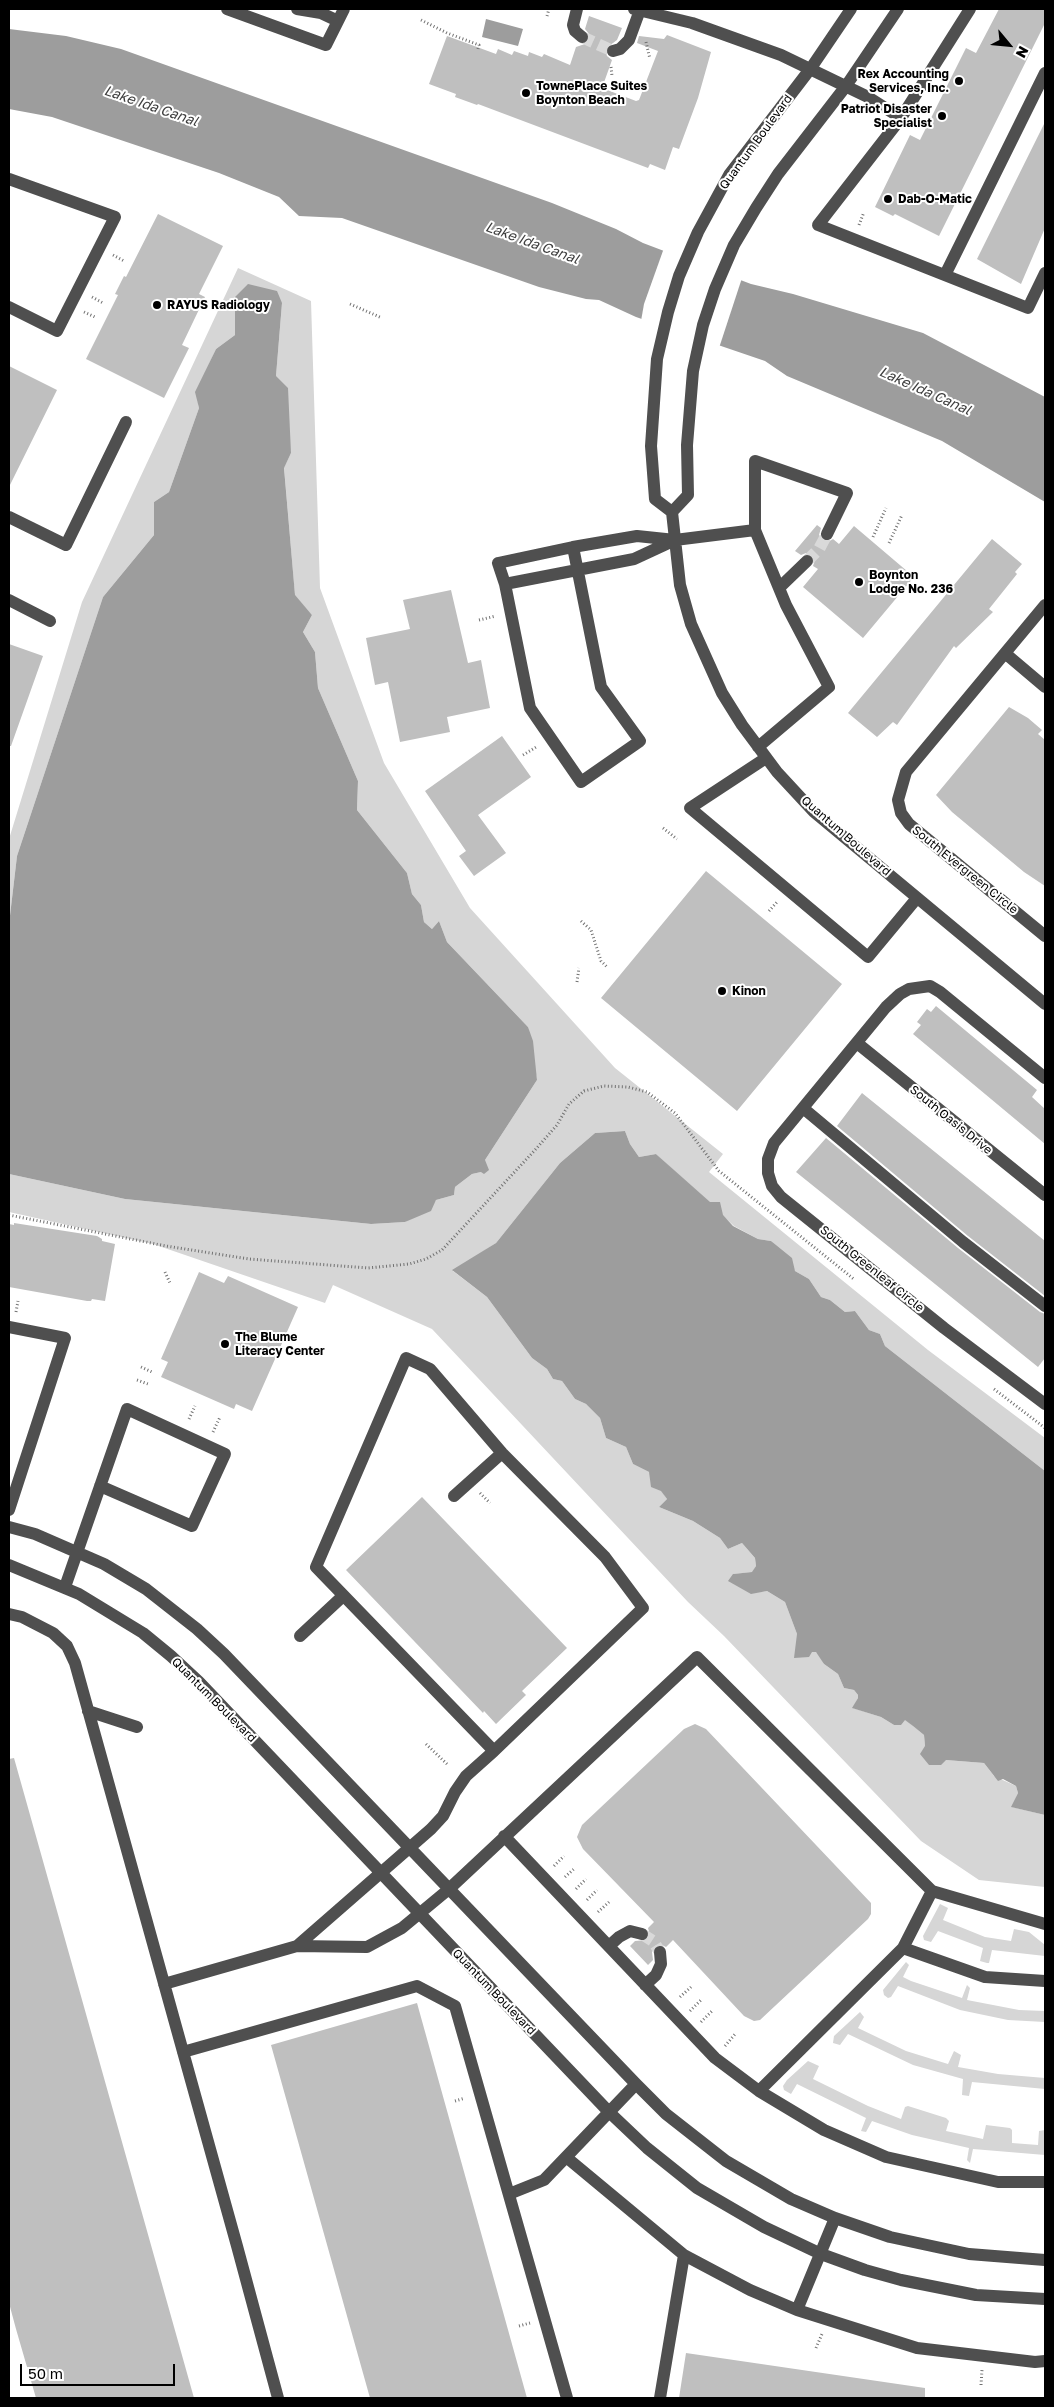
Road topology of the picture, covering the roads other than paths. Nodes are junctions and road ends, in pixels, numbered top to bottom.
1 (228, 9) edge
2 (297, 9) edge
3 (344, 9) edge
4 (577, 9) edge
5 (851, 9) edge
6 (898, 9) edge
7 (970, 9) edge
8 (637, 10) edge
9 (338, 21) junction
10 (582, 37) dead end
11 (613, 51) dead end
12 (810, 68) junction
13 (1045, 73) edge
14 (846, 86) junction
15 (901, 118) junction
16 (9, 179) edge
17 (1045, 273) edge
18 (944, 274) junction
19 (9, 307) edge
20 (126, 422) dead end
21 (672, 512) junction
22 (9, 517) edge
23 (755, 530) junction
24 (827, 534) tunnel mouth
25 (675, 540) junction
26 (573, 547) junction
27 (807, 561) tunnel mouth
28 (578, 570) junction
29 (505, 584) junction
30 (779, 588) junction
31 (9, 600) edge
32 (1045, 605) edge
33 (50, 621) dead end
34 (1006, 654) junction
35 (1045, 687) edge
36 (758, 747) junction
37 (766, 758) junction
38 (917, 898) junction
39 (1045, 936) edge
40 (1045, 1004) edge
41 (857, 1043) junction
42 (1045, 1078) edge
43 (803, 1108) junction
44 (1045, 1195) edge
45 (1045, 1306) edge
46 (9, 1327) edge
47 (1045, 1404) edge
48 (502, 1453) junction
49 (100, 1486) junction
50 (454, 1496) dead end
51 (9, 1510) edge
52 (9, 1527) edge
53 (78, 1551) junction
54 (9, 1565) edge
55 (65, 1587) junction
56 (343, 1596) junction
57 (9, 1614) edge
58 (300, 1636) dead end
59 (88, 1711) junction
60 (137, 1727) dead end
61 (494, 1751) junction
62 (504, 1836) junction
63 (410, 1847) junction
64 (381, 1873) junction
65 (449, 1889) junction
66 (932, 1891) junction
67 (421, 1914) junction
68 (1045, 1924) edge
69 (642, 1934) dead end
70 (298, 1946) junction
71 (609, 1946) junction
72 (903, 1948) junction
73 (660, 1952) dead end
74 (1045, 1981) edge
75 (164, 1984) junction
76 (645, 1985) junction
77 (183, 2052) junction
78 (636, 2084) junction
79 (759, 2091) junction
80 (609, 2112) junction
81 (566, 2157) junction
82 (1045, 2182) edge
83 (509, 2194) junction
84 (835, 2218) junction
85 (821, 2254) junction
86 (684, 2255) junction
87 (1045, 2260) edge
88 (1045, 2299) edge
89 (797, 2310) junction
90 (1045, 2362) edge
91 (278, 2398) edge
92 (567, 2398) edge
93 (660, 2398) edge

1 - 9 street
2 - 9 street
3 - 9 street
4 - 10 street
5 - 12 street, Quantum Boulevard
6 - 14 street
7 - 15 street
8 - 11 street
8 - 12 street
12 - 14 street
12 - 21 street, Quantum Boulevard
13 - 18 street
14 - 15 street
14 - 21 street
15 - 18 street
16 - 19 street
17 - 18 street
20 - 22 street
21 - 25 street, Quantum Boulevard
23 - 24 street
23 - 25 street
23 - 30 street
25 - 26 street
25 - 28 street
25 - 36 street, Quantum Boulevard
26 - 28 street
26 - 29 street
27 - 30 street
28 - 29 street
28 - 29 street
30 - 36 street
31 - 33 street
32 - 34 street, South Evergreen Circle
34 - 35 street
34 - 39 street, South Evergreen Circle
36 - 37 street, Quantum Boulevard
37 - 38 street, Quantum Boulevard
37 - 38 street
38 - 40 street, Quantum Boulevard
41 - 42 street, South Greenleaf Circle
41 - 43 street, South Greenleaf Circle
41 - 44 street, South Oasis Drive
43 - 45 street
43 - 47 street, South Greenleaf Circle
46 - 51 street
48 - 50 street
48 - 56 street
48 - 61 street
49 - 49 street
49 - 53 street
52 - 53 street
53 - 55 street
53 - 63 street
54 - 55 street, Quantum Boulevard
55 - 64 street, Quantum Boulevard
56 - 58 street
56 - 61 street
57 - 59 street
59 - 60 street
59 - 75 street
61 - 63 street
62 - 65 street
62 - 66 street
62 - 71 street
63 - 64 street
63 - 65 street
64 - 67 street, Quantum Boulevard
64 - 70 street
65 - 67 street
65 - 78 street
66 - 68 street
66 - 72 street
67 - 70 street
67 - 80 street, Quantum Boulevard
69 - 71 street
70 - 75 street
71 - 76 street
72 - 74 street
72 - 79 street
73 - 76 street
75 - 77 street
76 - 79 street
77 - 83 street
77 - 91 street
78 - 80 street
78 - 84 street
79 - 82 street
80 - 81 street
80 - 85 street, Quantum Boulevard
81 - 83 street
81 - 86 street
83 - 92 street
84 - 85 street
84 - 87 street
85 - 88 street, Quantum Boulevard
85 - 89 street
86 - 89 street
86 - 93 street
89 - 90 street

